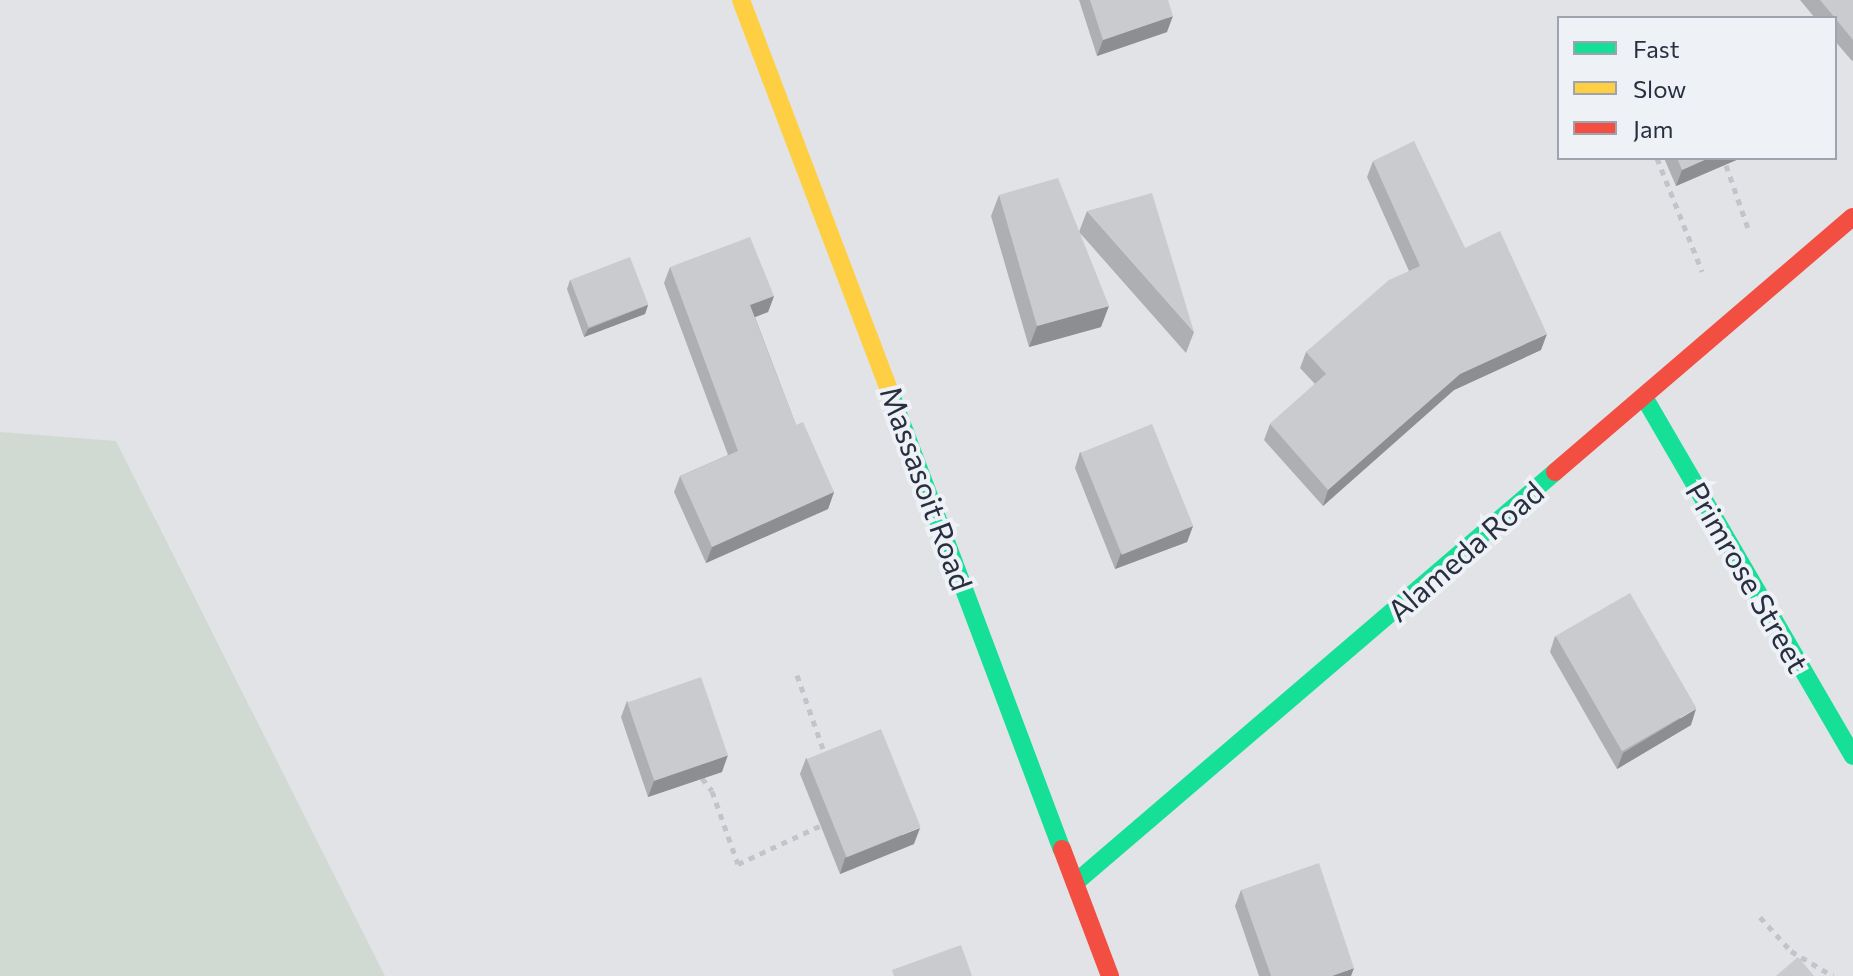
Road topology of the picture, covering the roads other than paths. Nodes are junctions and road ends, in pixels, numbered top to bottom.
1 (741, 0) edge
2 (1853, 217) edge
3 (1644, 397) junction
4 (1853, 756) edge
5 (1075, 883) junction
6 (1110, 976) edge

1 - 5 street, Massasoit Road
2 - 3 street, Alameda Road
3 - 4 street, Primrose Street
3 - 5 street, Alameda Road
5 - 6 street, Massasoit Road

